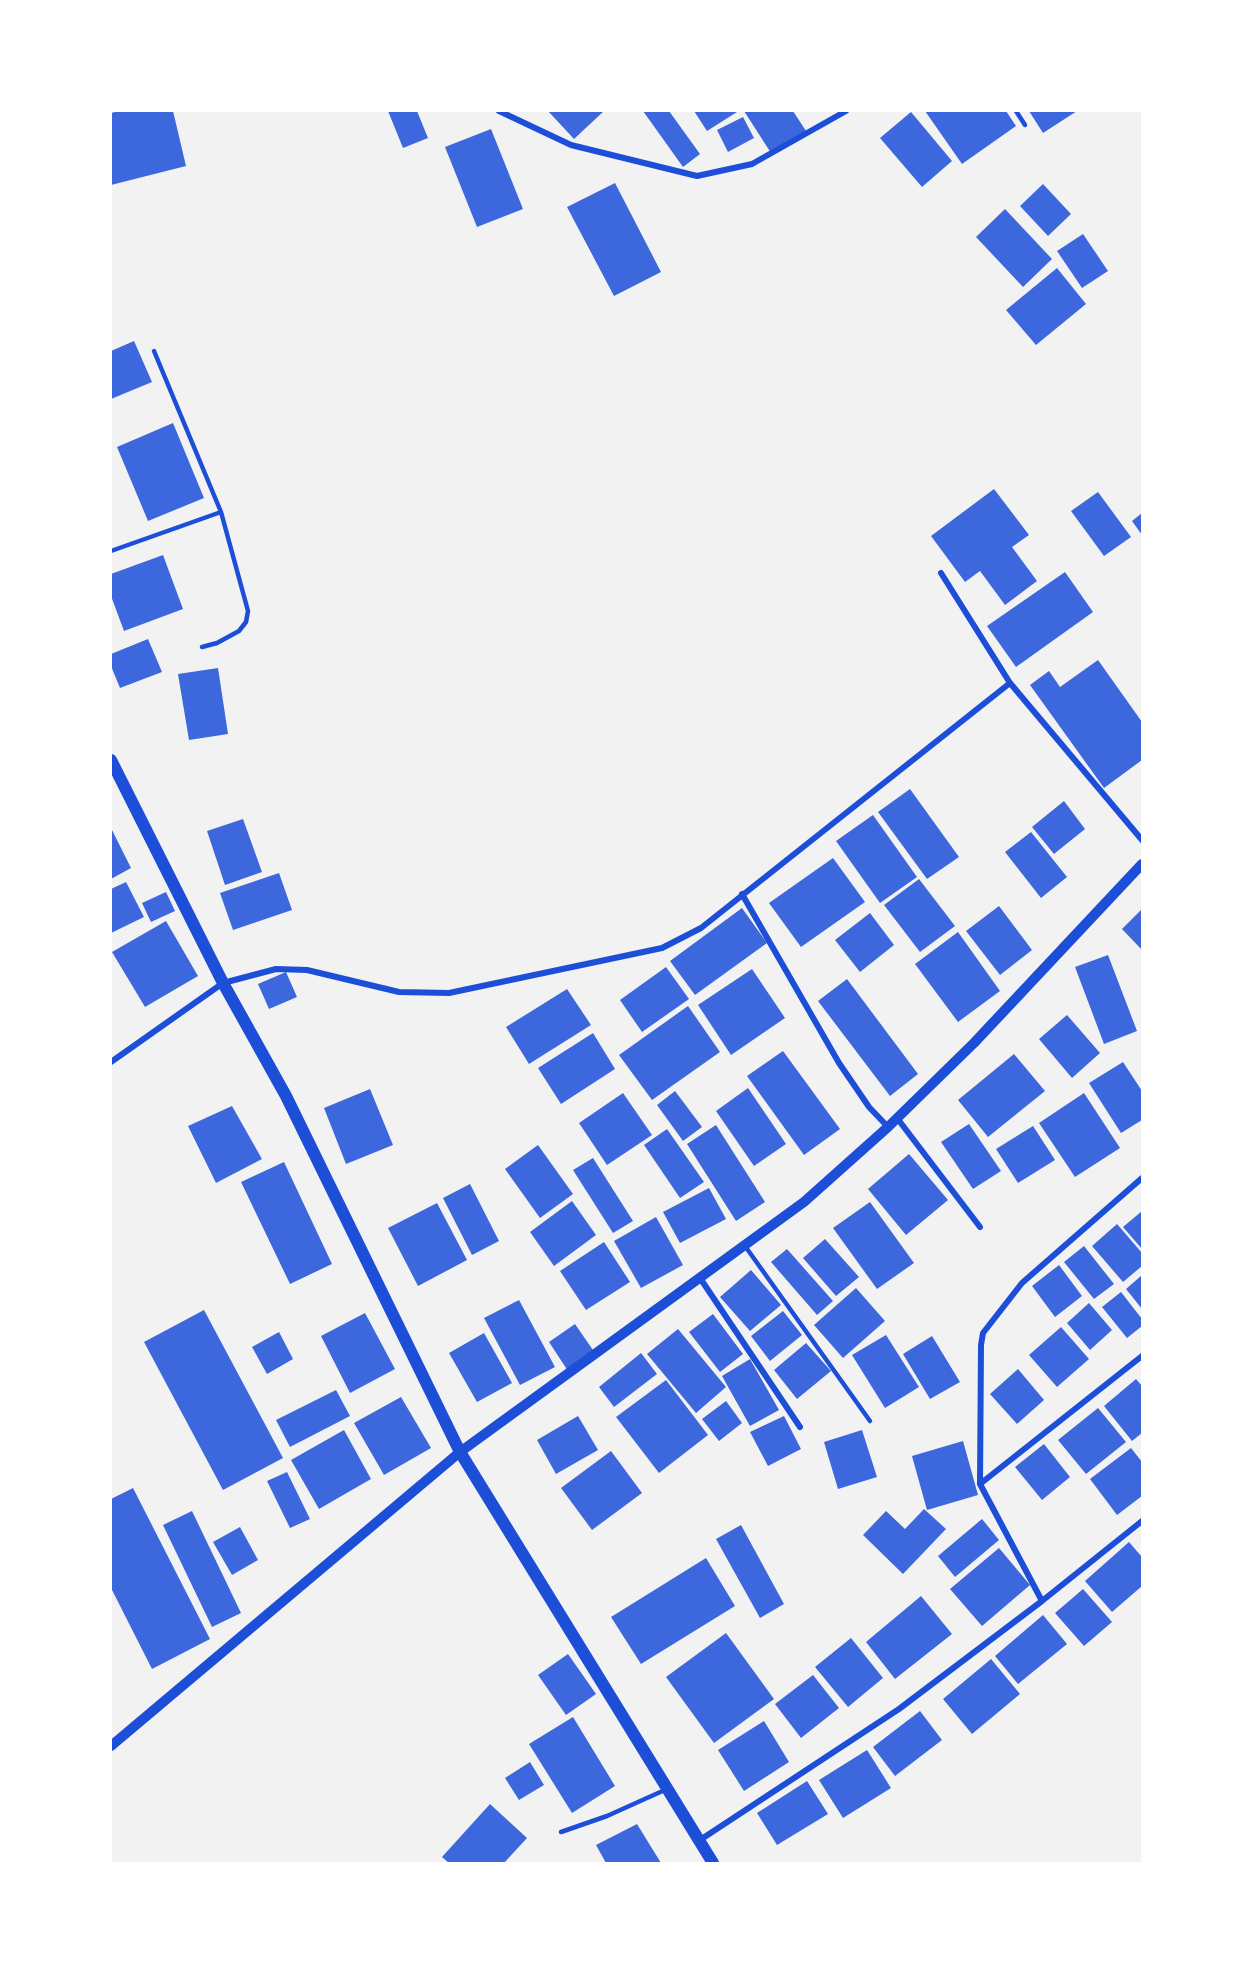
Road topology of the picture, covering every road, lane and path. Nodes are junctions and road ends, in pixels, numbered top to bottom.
1 (499, 111) edge
2 (846, 111) edge
3 (1016, 111) edge
4 (1025, 125) dead end
5 (154, 351) dead end
6 (221, 512) junction
7 (111, 551) edge
8 (941, 573) dead end
9 (202, 647) dead end
10 (1010, 683) junction
11 (111, 760) edge
12 (1142, 840) edge
13 (1142, 864) edge
14 (742, 894) junction
15 (223, 983) junction
16 (111, 1062) edge
17 (897, 1118) junction
18 (888, 1127) junction
19 (1142, 1178) edge
20 (980, 1227) dead end
21 (745, 1246) junction
22 (700, 1278) junction
23 (1142, 1356) edge
24 (870, 1421) dead end
25 (800, 1427) dead end
26 (460, 1452) junction
27 (980, 1484) junction
28 (1142, 1521) edge
29 (1042, 1601) junction
30 (111, 1746) edge
31 (667, 1789) junction
32 (561, 1832) dead end
33 (700, 1840) junction
34 (713, 1863) edge

1 - 2 street
3 - 4 lane
5 - 6 lane
6 - 7 lane
6 - 9 lane
8 - 10 street
10 - 12 street
10 - 14 street
11 - 15 main road
13 - 17 street
14 - 15 street
14 - 18 street
15 - 16 street
15 - 26 main road
17 - 18 street
17 - 20 street
18 - 21 street
19 - 27 street
21 - 22 street
21 - 24 lane
22 - 25 street
22 - 26 street
23 - 27 street
26 - 30 street
26 - 31 main road
27 - 29 street
28 - 29 street
29 - 33 street
31 - 32 lane
31 - 33 main road
33 - 34 main road

